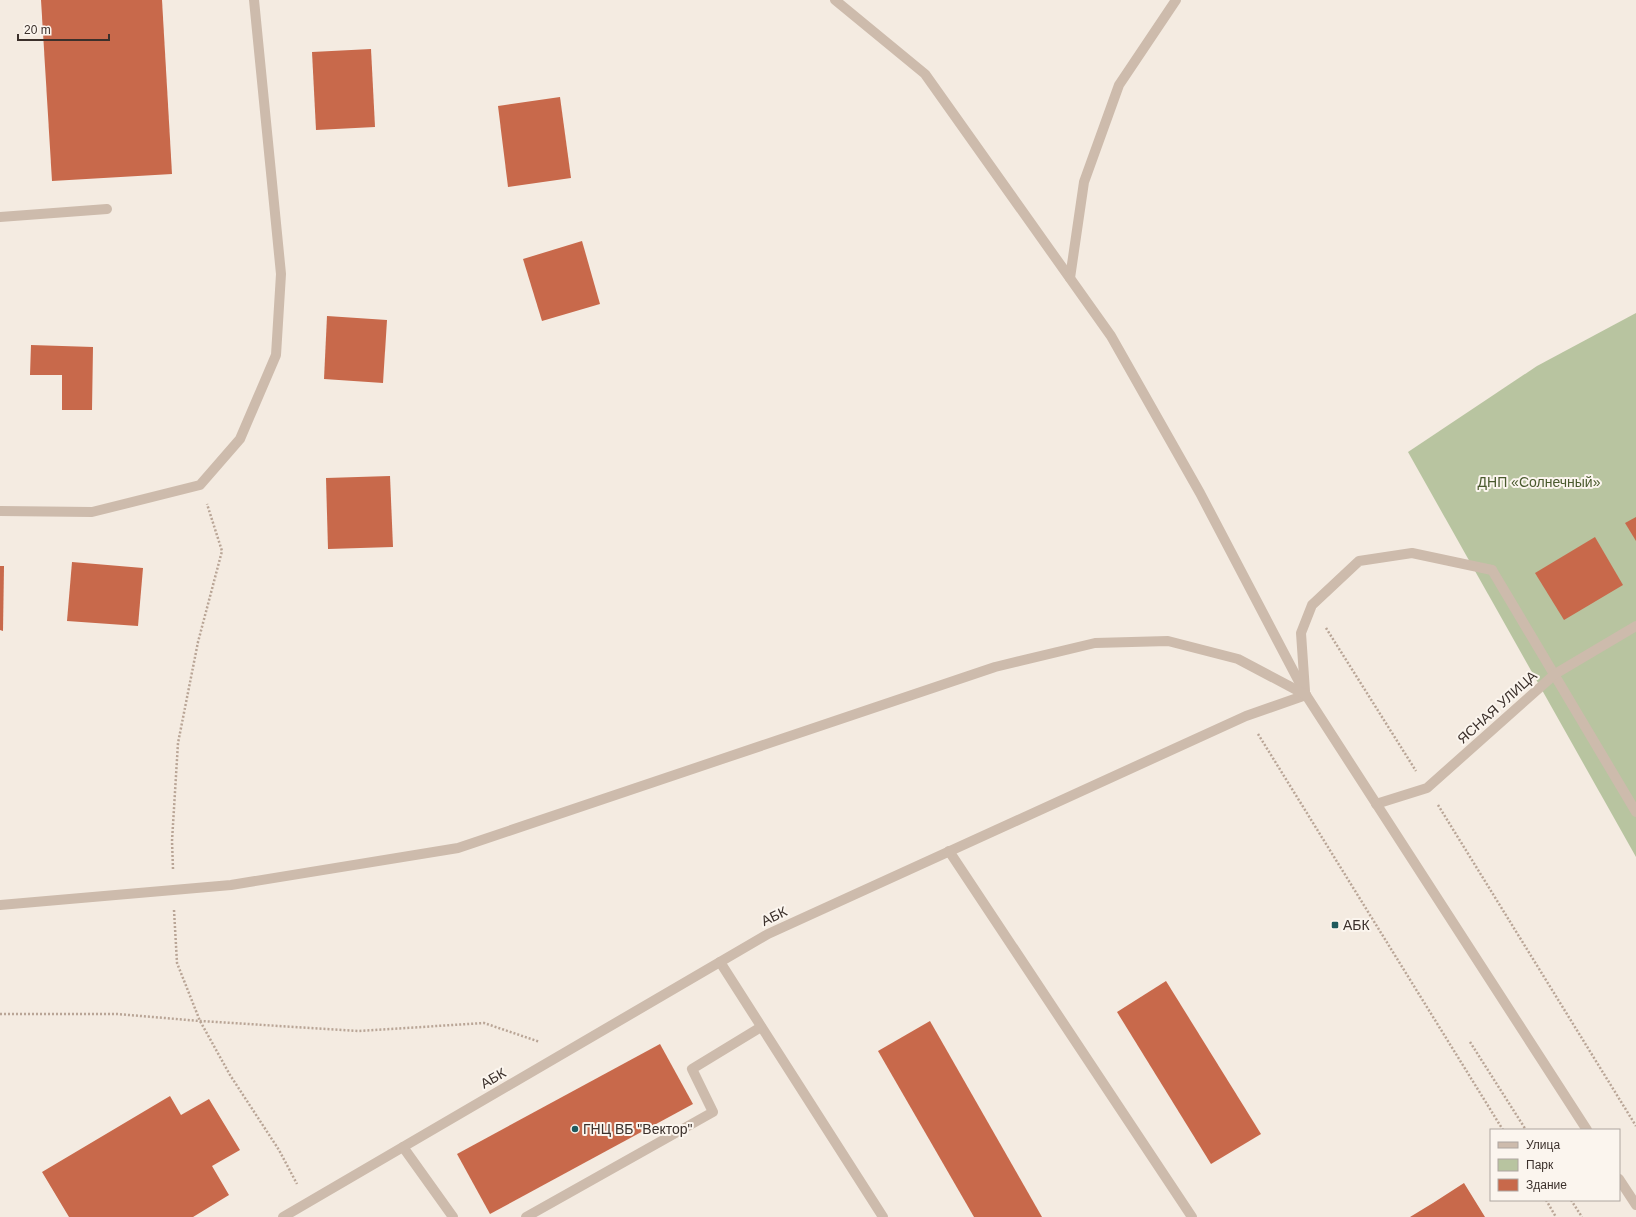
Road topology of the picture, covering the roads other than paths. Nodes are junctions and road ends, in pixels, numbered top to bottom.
1 (254, 0) edge
2 (835, 0) edge
3 (1176, 0) edge
4 (107, 209) dead end
5 (0, 217) edge
6 (1070, 278) junction
7 (0, 511) edge
8 (1636, 626) edge
9 (1555, 674) junction
10 (1306, 695) junction
11 (1376, 804) junction
12 (1636, 812) edge
13 (949, 851) junction
14 (0, 905) edge
15 (720, 962) junction
16 (761, 1027) junction
17 (1587, 1129) edge
18 (403, 1147) junction
19 (1620, 1181) edge
20 (1636, 1205) edge
21 (283, 1217) edge
22 (453, 1217) edge
23 (526, 1217) edge
24 (882, 1217) edge
25 (1192, 1217) edge

1 - 7 street
2 - 6 street
3 - 6 street
4 - 5 street
6 - 10 street
8 - 9 street, ЯСНАЯ УЛИЦА
9 - 10 street
9 - 11 street, ЯСНАЯ УЛИЦА
9 - 12 street
10 - 11 street
10 - 13 street, АБК
10 - 14 street
11 - 17 street
13 - 15 street, АБК
13 - 25 street
15 - 16 street
15 - 18 street, АБК
16 - 23 street
16 - 24 street
18 - 21 street, АБК
18 - 22 street
19 - 20 street

